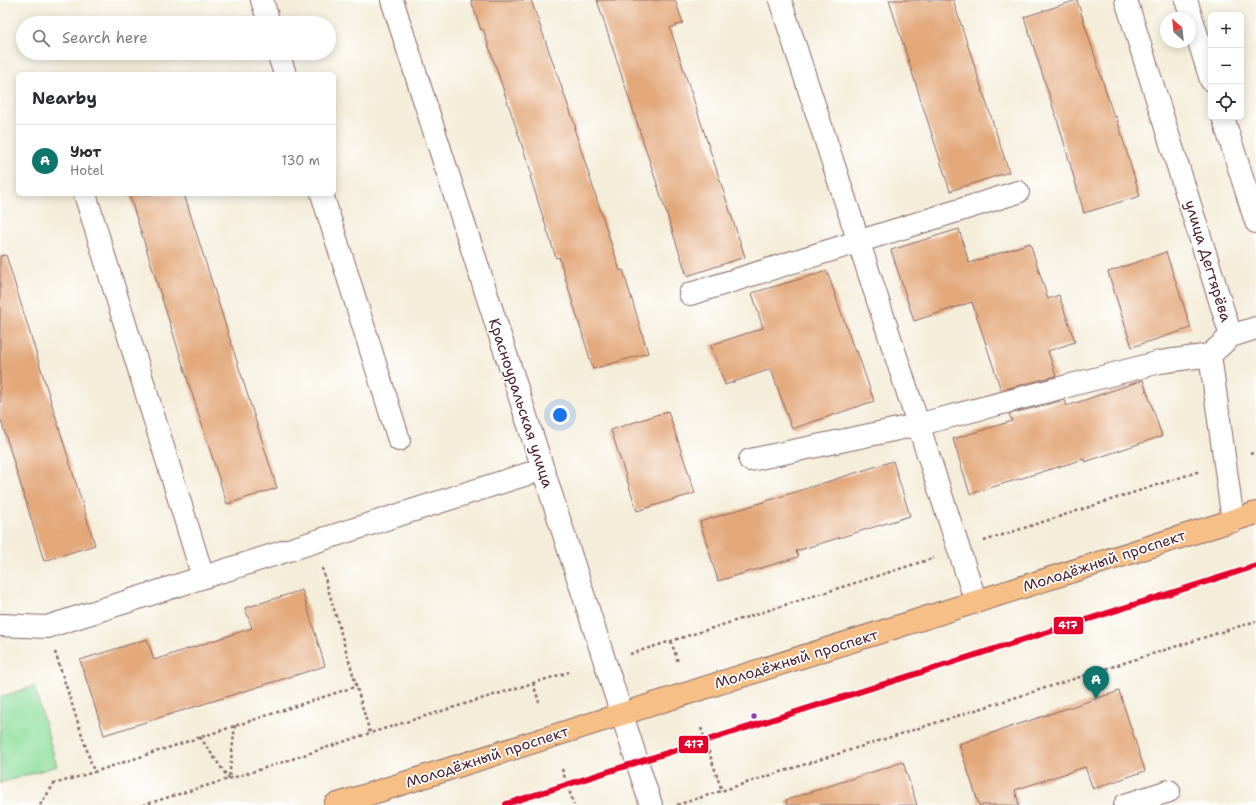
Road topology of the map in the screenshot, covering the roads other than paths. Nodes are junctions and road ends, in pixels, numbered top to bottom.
1 (262, 0) edge
2 (392, 0) edge
3 (780, 0) edge
4 (1126, 0) edge
5 (1186, 0) edge
6 (267, 16) edge
7 (280, 60) edge
8 (1208, 70) edge
9 (284, 72) edge
10 (1224, 120) edge
11 (1018, 192) dead end
12 (86, 196) edge
13 (323, 196) edge
14 (1256, 222) edge
15 (859, 242) junction
16 (690, 294) dead end
17 (1256, 328) edge
18 (1231, 336) junction
19 (1210, 355) junction
20 (917, 426) junction
21 (399, 440) dead end
22 (750, 460) dead end
23 (543, 469) junction
24 (1256, 513) edge
25 (1233, 521) junction
26 (203, 577) junction
27 (976, 602) junction
28 (1, 621) edge
29 (622, 714) junction
30 (1169, 791) dead end
31 (335, 805) edge
32 (651, 805) edge
33 (1125, 805) edge

1 - 6 street
2 - 23 street, Красноуральская улица
3 - 15 street
4 - 18 street, улица Дегтярёва
5 - 8 street
7 - 9 street
10 - 14 street
11 - 15 street
12 - 26 street
13 - 21 street
15 - 16 street
15 - 20 street
17 - 18 street
18 - 19 street, улица Дегтярёва
19 - 20 street
19 - 25 street
20 - 22 street
20 - 27 street
23 - 26 street
23 - 29 street, Красноуральская улица
24 - 25 main road, Молодёжный проспект
25 - 27 main road, Молодёжный проспект
26 - 28 street
27 - 29 main road, Молодёжный проспект
29 - 31 main road, Молодёжный проспект
29 - 32 street, Красноуральская улица
30 - 33 street

